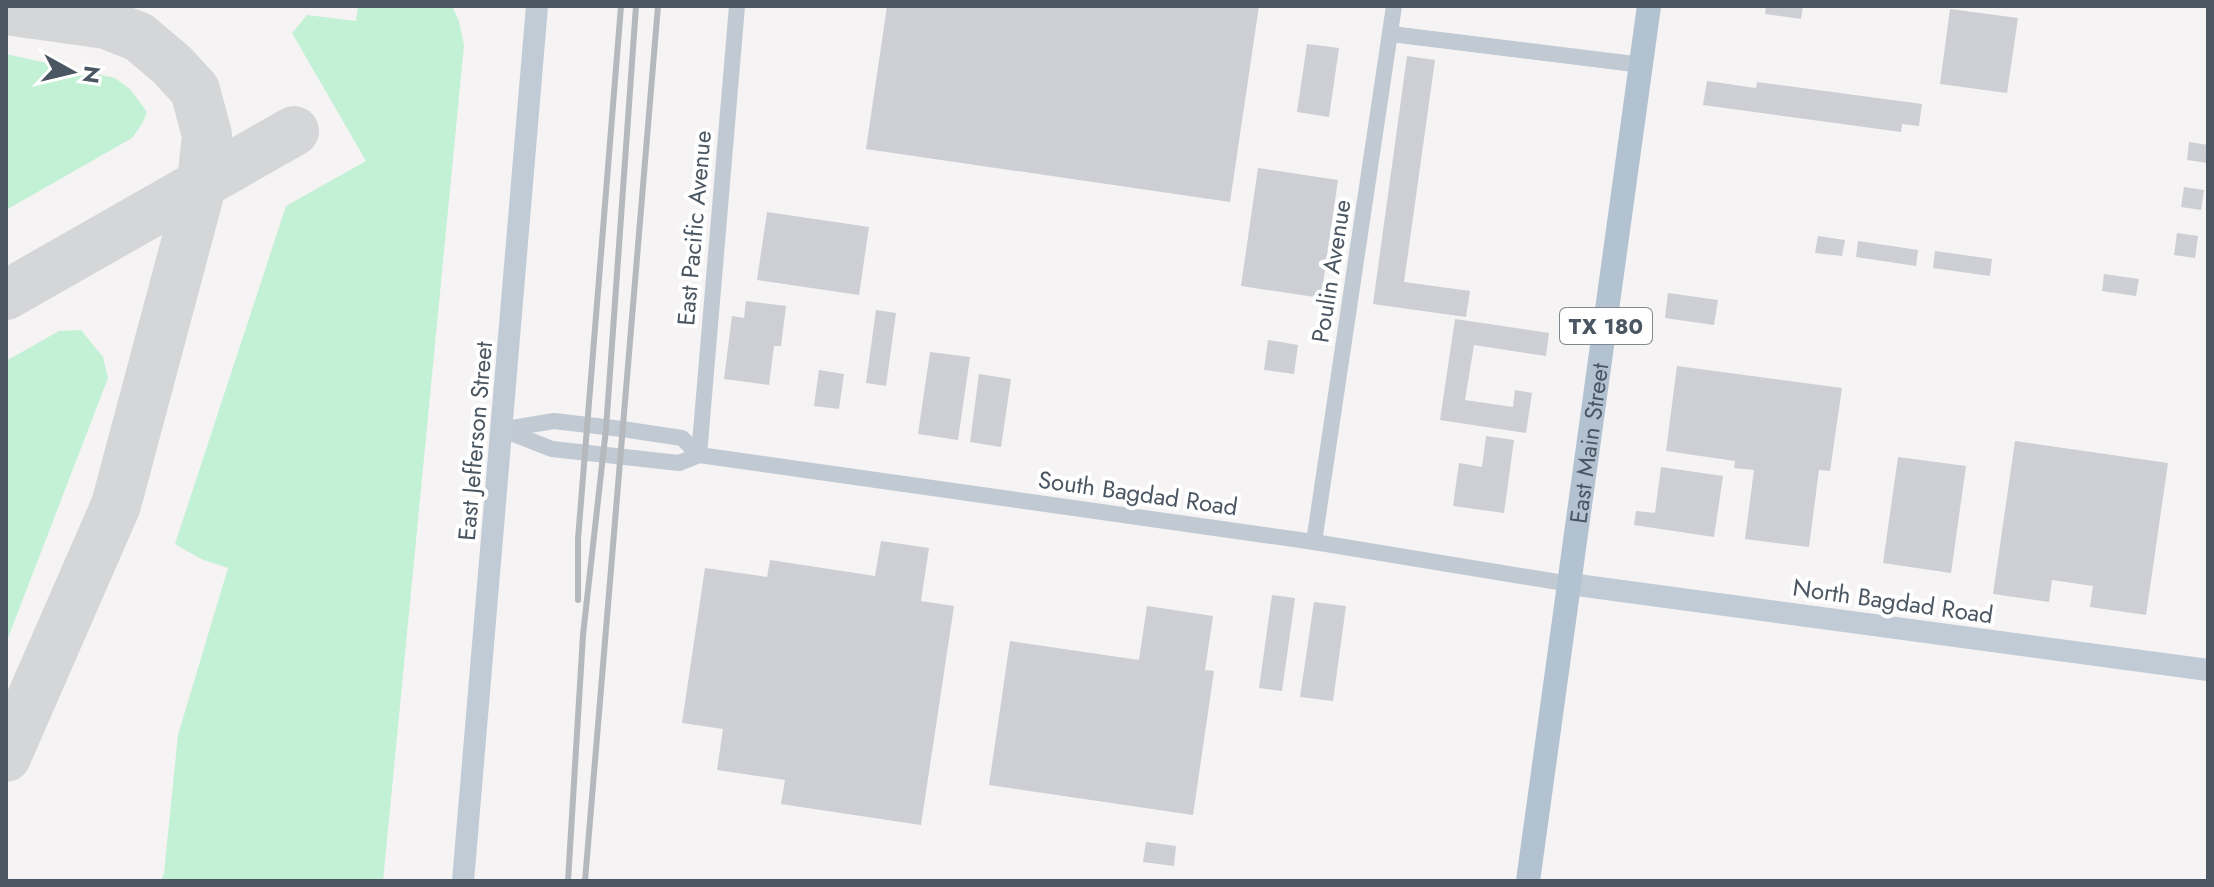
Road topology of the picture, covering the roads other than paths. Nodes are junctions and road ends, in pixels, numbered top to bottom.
1 (537, 6) edge
2 (737, 6) edge
3 (1394, 6) edge
4 (1649, 6) edge
5 (1391, 34) junction
6 (1642, 65) junction
7 (503, 430) junction
8 (699, 455) junction
9 (1314, 542) junction
10 (1570, 584) junction
11 (2208, 670) edge
12 (463, 881) edge
13 (1528, 881) edge

1 - 7 main road, East Jefferson Street
2 - 8 street, East Pacific Avenue
3 - 5 street, Poulin Avenue
4 - 6 main road, East Main Street / TX 180
5 - 6 street
5 - 9 street, Poulin Avenue
6 - 10 main road, East Main Street / TX 180
7 - 8 street, South Bagdad Road
7 - 8 street, South Bagdad Road
7 - 12 main road, East Jefferson Street
8 - 9 street, South Bagdad Road
9 - 10 street, South Bagdad Road
10 - 11 main road, North Bagdad Road
10 - 13 main road, East Main Street / TX 180

